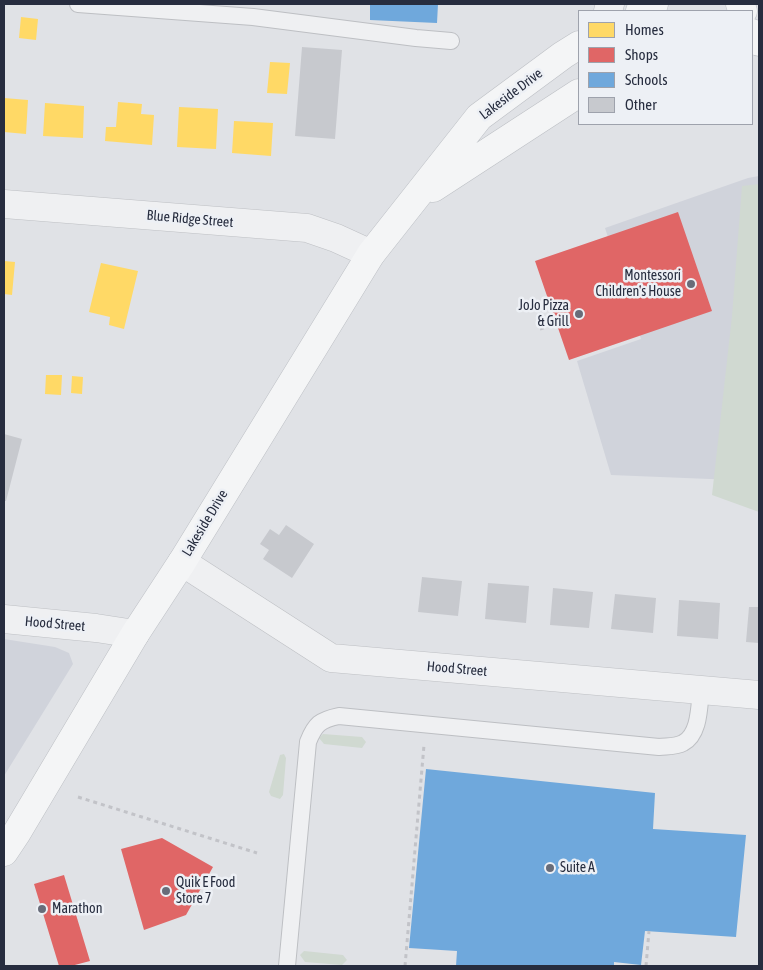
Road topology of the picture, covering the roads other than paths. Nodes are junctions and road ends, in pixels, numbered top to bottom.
1 (78, 4) edge
2 (654, 4) edge
3 (642, 10) edge
4 (451, 41) dead end
5 (578, 46) edge
6 (578, 95) edge
7 (414, 200) junction
8 (4, 204) edge
9 (371, 254) junction
10 (182, 562) junction
11 (4, 619) edge
12 (135, 634) junction
13 (701, 690) junction
14 (759, 695) edge
15 (4, 852) edge
16 (287, 966) edge

1 - 4 lane
2 - 3 main road
5 - 7 main road, Lakeside Drive
6 - 7 main road, Lakeside Drive
7 - 9 main road, Lakeside Drive
8 - 9 street, Blue Ridge Street
9 - 10 main road, Lakeside Drive
10 - 12 main road, Lakeside Drive
10 - 13 street, Hood Street
11 - 12 street, Hood Street
12 - 15 main road, Lakeside Drive
13 - 14 street, Hood Street
13 - 16 lane

